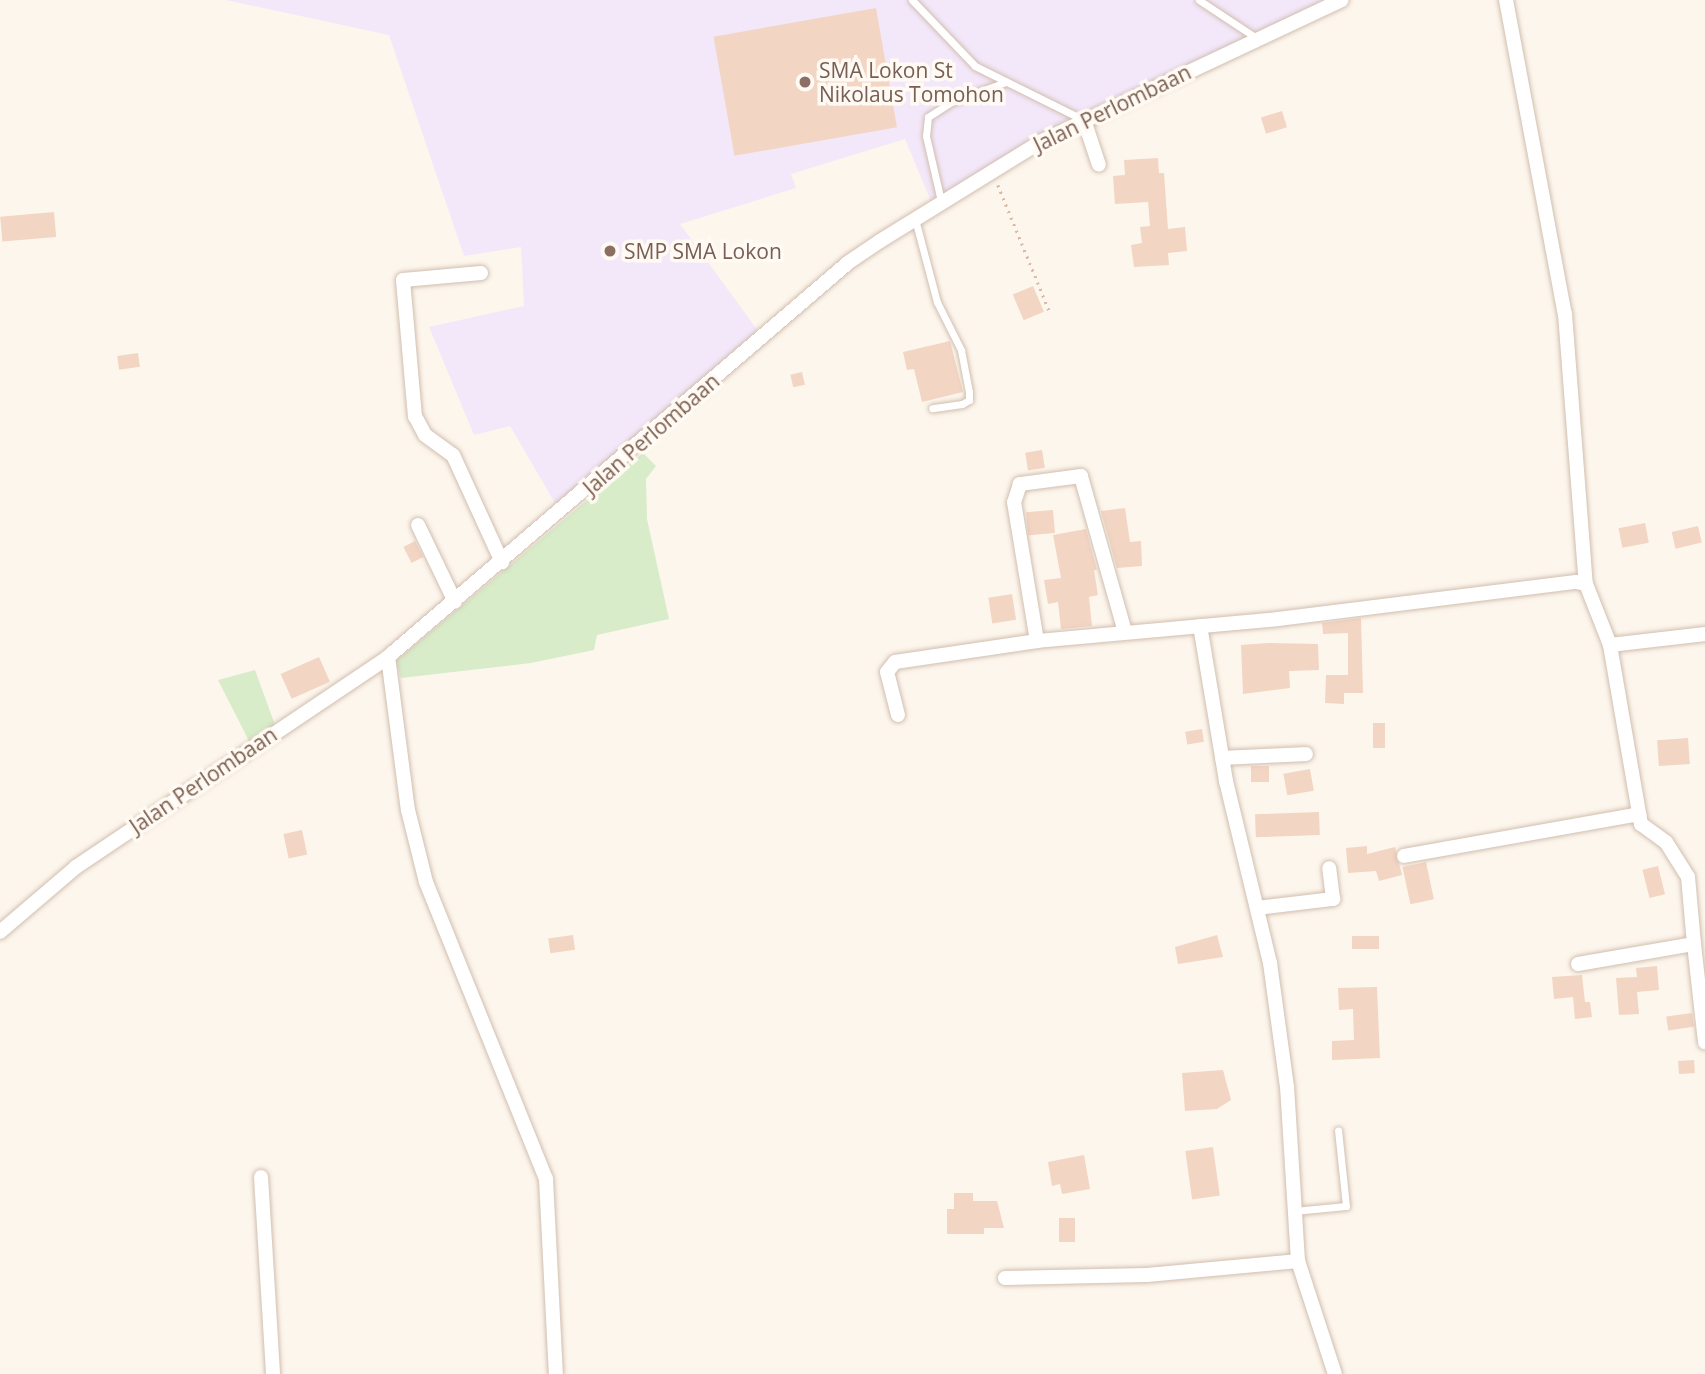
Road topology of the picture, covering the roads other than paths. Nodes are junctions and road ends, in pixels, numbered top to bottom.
1 (912, 0) edge
2 (1199, 0) edge
3 (1342, 0) edge
4 (1506, 0) edge
5 (1258, 40) junction
6 (1006, 82) junction
7 (1084, 120) junction
8 (1099, 166) dead end
9 (941, 201) junction
10 (915, 218) junction
11 (481, 273) dead end
12 (932, 408) dead end
13 (418, 525) dead end
14 (502, 562) junction
15 (1586, 584) junction
16 (455, 602) junction
17 (1200, 625) junction
18 (1125, 632) junction
19 (1705, 634) edge
20 (1037, 641) junction
21 (1610, 645) junction
22 (388, 657) junction
23 (898, 715) dead end
24 (1306, 754) dead end
25 (1222, 758) junction
26 (1639, 814) junction
27 (1404, 856) dead end
28 (1329, 868) dead end
29 (1257, 908) junction
30 (0, 932) edge
31 (1694, 944) junction
32 (1578, 964) dead end
33 (1705, 1042) edge
34 (1338, 1130) dead end
35 (261, 1177) dead end
36 (1294, 1211) junction
37 (1298, 1261) junction
38 (1005, 1278) dead end
39 (273, 1374) edge
40 (556, 1374) edge
41 (1335, 1374) edge

1 - 6 lane
2 - 5 lane
3 - 5 street, Jalan Perlombaan
4 - 15 street
5 - 7 street, Jalan Perlombaan
6 - 7 lane
6 - 9 lane
7 - 8 street
7 - 9 street, Jalan Perlombaan
9 - 10 street, Jalan Perlombaan
10 - 12 lane
10 - 14 street, Jalan Perlombaan
11 - 14 street
13 - 16 street
14 - 16 street, Jalan Perlombaan
15 - 17 street
15 - 21 street
16 - 22 street, Jalan Perlombaan
17 - 18 street
17 - 25 street
18 - 20 street
18 - 20 street
19 - 21 street
20 - 23 street
21 - 26 street
22 - 30 street, Jalan Perlombaan
22 - 40 street
24 - 25 street
25 - 29 street
26 - 27 street
26 - 31 street
28 - 29 street
29 - 36 street
31 - 32 street
31 - 33 street
34 - 36 lane
35 - 39 street
36 - 37 street
37 - 38 street
37 - 41 street

